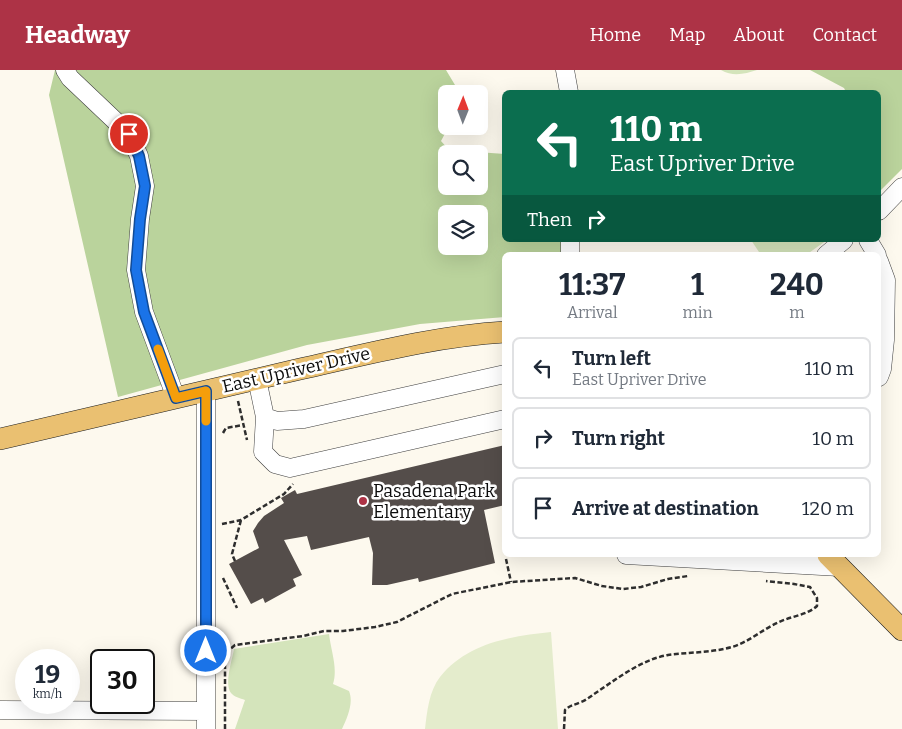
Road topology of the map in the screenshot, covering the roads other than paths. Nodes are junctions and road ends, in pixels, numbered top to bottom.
1 (65, 70) edge
2 (565, 70) edge
3 (569, 90) edge
4 (902, 187) edge
5 (881, 209) edge
6 (842, 242) edge
7 (830, 252) edge
8 (881, 266) edge
9 (502, 332) edge
10 (881, 372) edge
11 (502, 375) edge
12 (257, 378) junction
13 (206, 391) junction
14 (176, 398) junction
15 (265, 417) junction
16 (502, 420) edge
17 (0, 439) edge
18 (695, 557) edge
19 (834, 561) edge
20 (902, 630) edge
21 (0, 710) edge
22 (206, 710) junction
23 (206, 729) edge

1 - 14 street
2 - 3 street
4 - 5 street
6 - 7 street
8 - 10 street
9 - 12 main road, East Upriver Drive
11 - 15 street
12 - 13 main road, East Upriver Drive
12 - 15 street
13 - 14 main road, East Upriver Drive
13 - 22 street
14 - 17 main road, East Upriver Drive
15 - 16 street
18 - 19 street
19 - 20 main road
21 - 22 street
22 - 23 street

